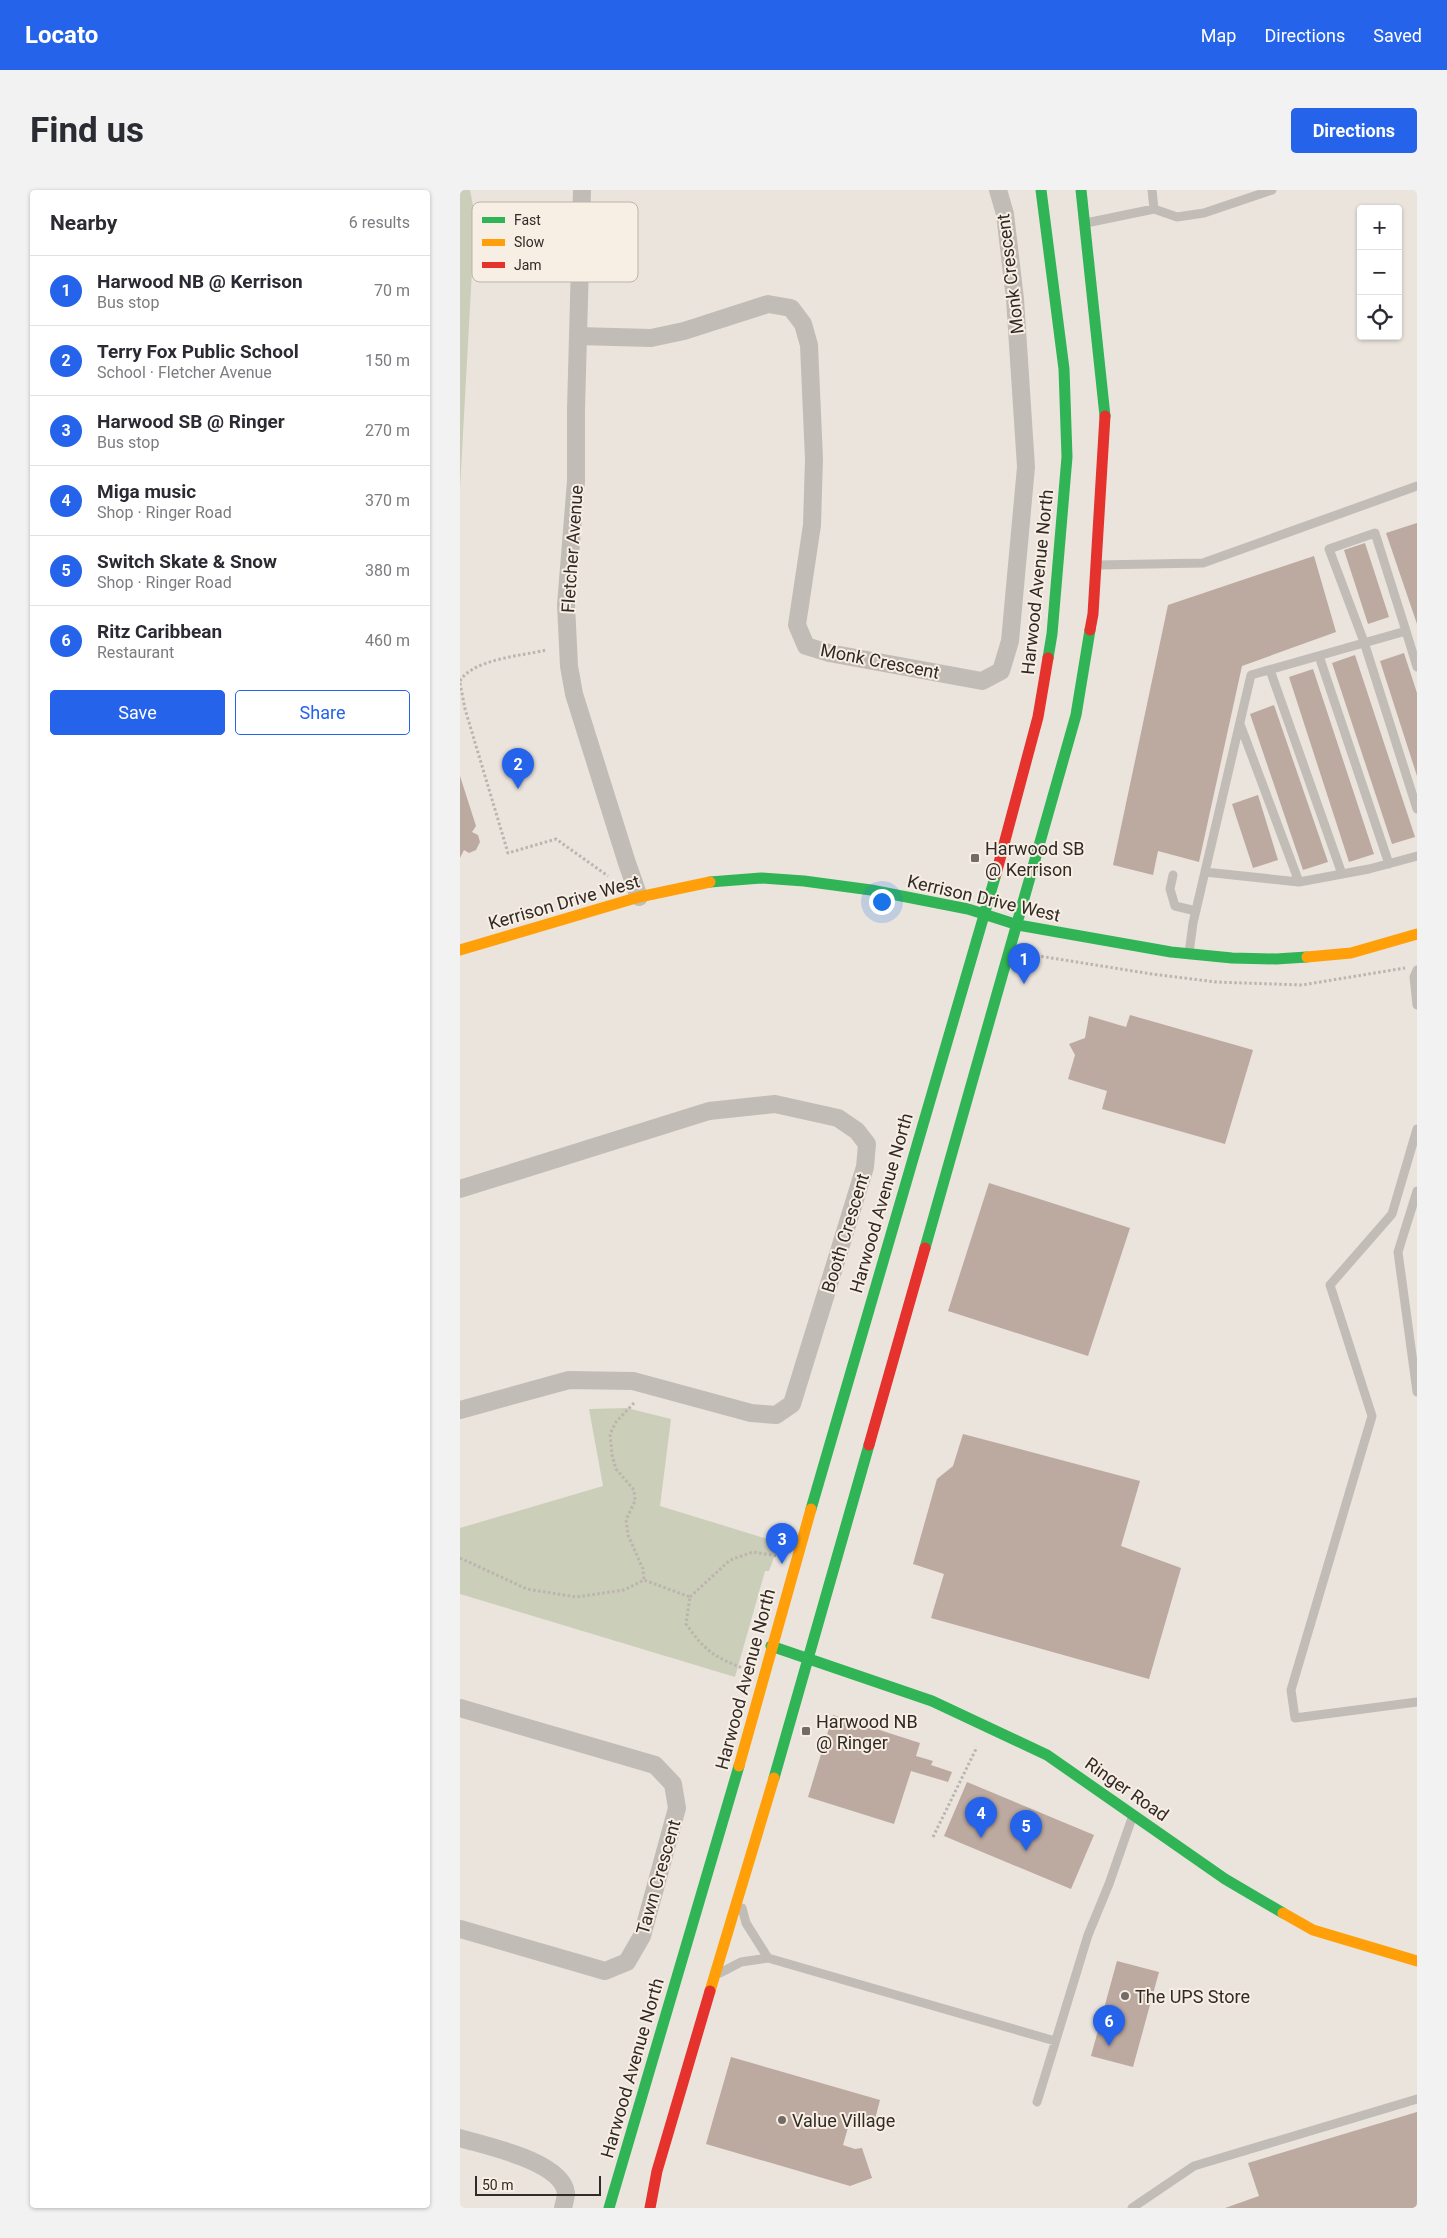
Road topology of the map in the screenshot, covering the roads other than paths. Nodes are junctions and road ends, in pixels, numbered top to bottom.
1 (998, 190) edge
2 (1041, 190) edge
3 (1081, 190) edge
4 (1152, 190) edge
5 (1272, 190) edge
6 (1154, 209) junction
7 (1086, 224) junction
8 (579, 282) edge
9 (578, 336) junction
10 (1417, 486) edge
11 (1096, 565) junction
12 (1406, 631) junction
13 (1364, 642) junction
14 (1319, 656) junction
15 (1417, 667) edge
16 (1270, 670) junction
17 (1240, 723) junction
18 (1417, 809) edge
19 (1417, 856) edge
20 (1389, 864) junction
21 (1205, 872) junction
22 (1342, 874) junction
23 (1172, 875) dead end
24 (1299, 882) junction
25 (639, 897) junction
26 (1196, 911) junction
27 (984, 914) junction
28 (1018, 925) junction
29 (1417, 934) edge
30 (460, 950) edge
31 (1189, 954) junction
32 (1417, 970) edge
33 (1417, 1005) edge
34 (1417, 1129) edge
35 (460, 1189) edge
36 (1417, 1192) edge
37 (1417, 1392) edge
38 (460, 1410) edge
39 (771, 1646) junction
40 (809, 1659) junction
41 (1417, 1702) edge
42 (460, 1708) edge
43 (1133, 1815) junction
44 (739, 1893) junction
45 (460, 1929) edge
46 (768, 1958) junction
47 (1417, 1962) edge
48 (714, 1976) junction
49 (1055, 2041) junction
50 (1417, 2099) edge
51 (1037, 2102) dead end
52 (460, 2138) edge
53 (563, 2208) edge
54 (609, 2208) edge
55 (650, 2208) edge
56 (1132, 2208) edge

1 - 9 street, Monk Crescent
2 - 27 main road, Harwood Avenue North
3 - 7 main road
4 - 6 lane
5 - 6 lane
6 - 7 lane
7 - 11 main road
8 - 9 street, Fletcher Avenue
9 - 25 street, Fletcher Avenue
10 - 11 lane
11 - 28 main road
12 - 13 lane
12 - 13 lane
12 - 15 lane
13 - 14 lane
13 - 18 lane
14 - 16 lane
14 - 20 lane
16 - 17 lane
16 - 22 lane
17 - 21 lane
17 - 24 lane
19 - 20 lane
20 - 22 lane
21 - 24 lane
21 - 26 lane
22 - 24 lane
23 - 26 lane
25 - 27 main road, Kerrison Drive West
25 - 30 main road, Kerrison Drive West
26 - 31 lane
27 - 28 main road, Kerrison Drive West
27 - 39 main road, Harwood Avenue North
28 - 31 main road, Kerrison Drive West
28 - 40 main road
29 - 31 main road, Kerrison Drive West
32 - 33 lane
34 - 41 lane
35 - 38 street, Booth Crescent
36 - 37 lane
39 - 40 main road, Ringer Road
39 - 54 main road, Harwood Avenue North
40 - 43 main road, Ringer Road
40 - 44 main road
42 - 45 street, Tawn Crescent
43 - 47 main road, Ringer Road
43 - 49 lane
44 - 46 lane
44 - 48 main road
46 - 48 lane
46 - 49 lane
48 - 55 main road
49 - 51 lane
50 - 56 lane
52 - 53 street

